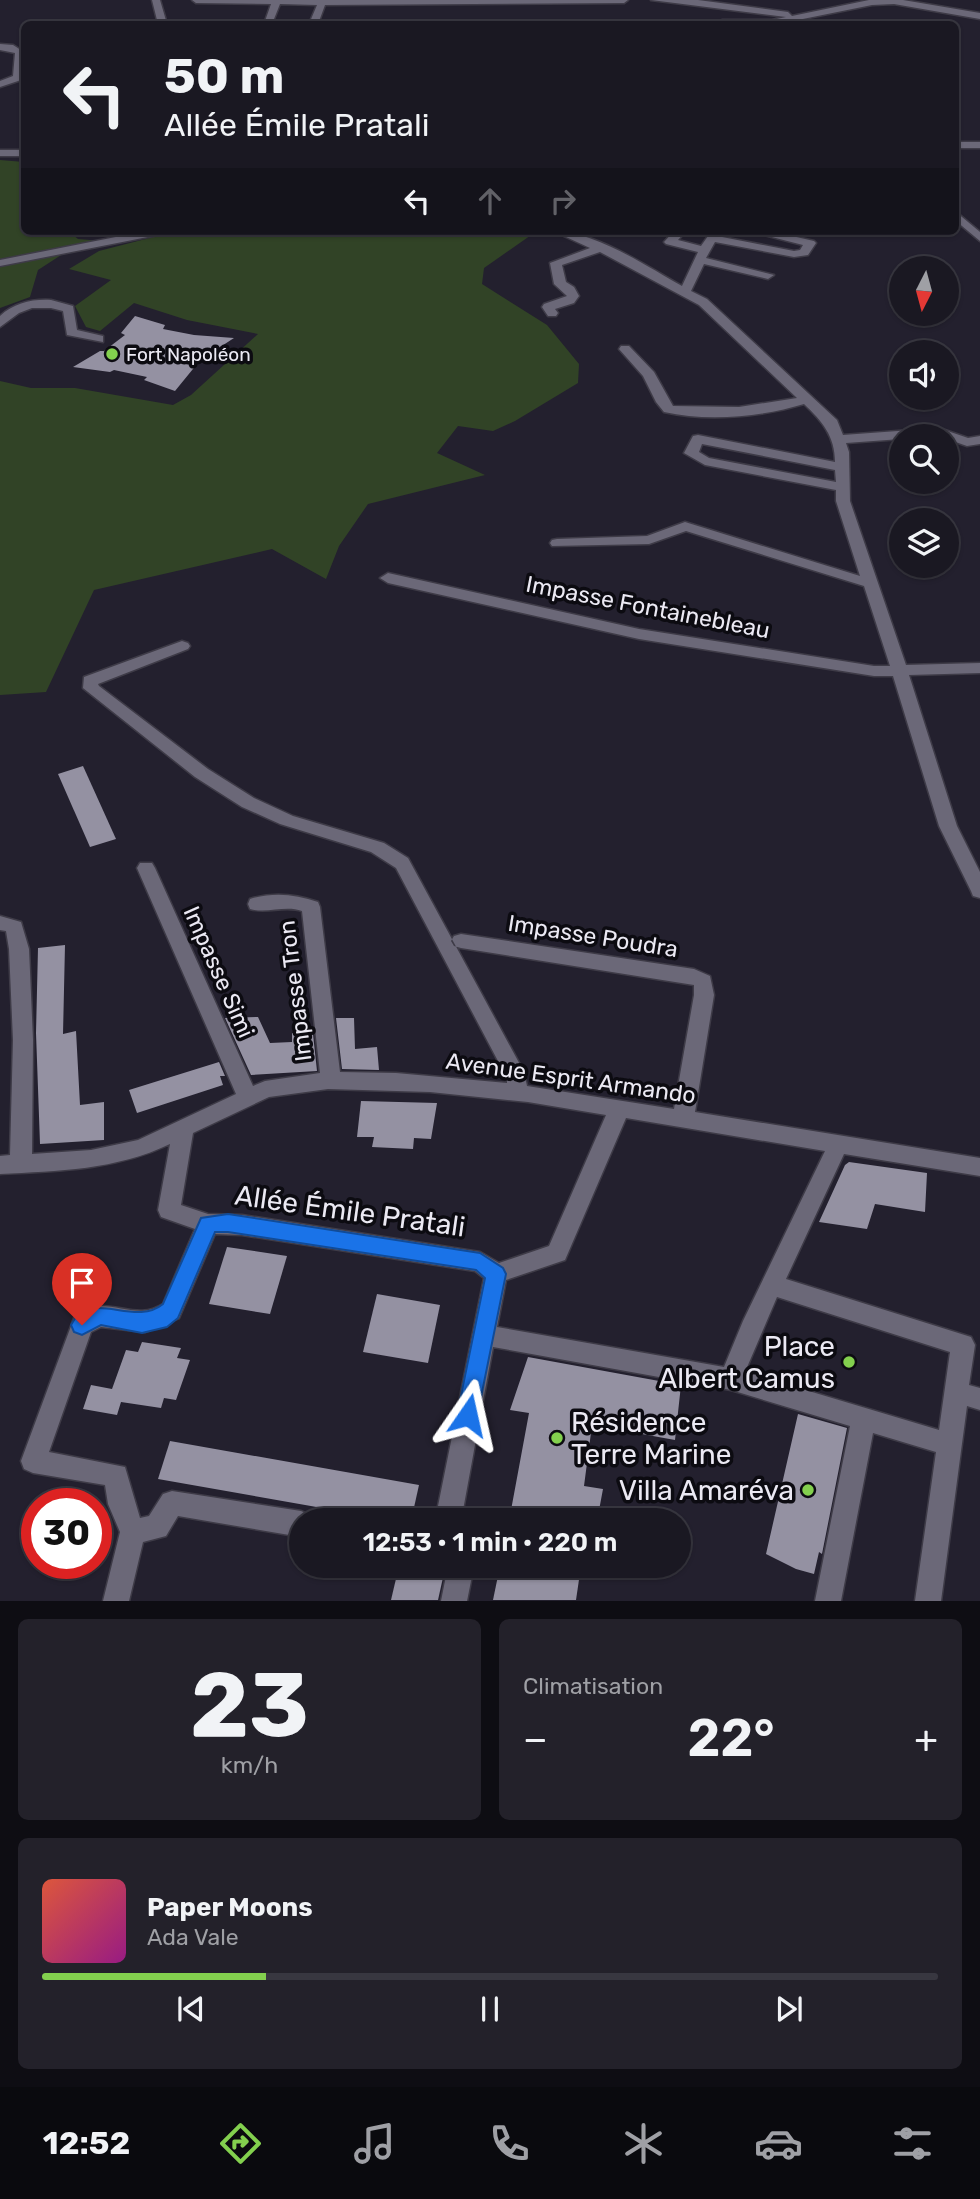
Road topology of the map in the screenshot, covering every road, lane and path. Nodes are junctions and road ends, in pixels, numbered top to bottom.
1 (156, 0) edge
2 (196, 0) edge
3 (624, 0) edge
4 (655, 0) edge
5 (679, 0) edge
6 (695, 0) edge
7 (702, 0) edge
8 (604, 1) edge
9 (276, 2) edge
10 (322, 2) junction
11 (718, 2) junction
12 (767, 12) junction
13 (817, 14) junction
14 (980, 16) edge
15 (805, 17) junction
16 (162, 21) edge
17 (269, 21) edge
18 (315, 21) edge
19 (722, 21) edge
20 (774, 21) edge
21 (783, 21) edge
22 (0, 47) edge
23 (0, 84) edge
24 (959, 145) edge
25 (980, 145) edge
26 (0, 153) edge
27 (21, 153) edge
28 (959, 218) edge
29 (143, 235) edge
30 (569, 235) edge
31 (676, 235) edge
32 (773, 235) edge
33 (980, 238) edge
34 (601, 248) junction
35 (700, 260) junction
36 (0, 263) edge
37 (768, 275) dead end
38 (730, 277) dead end
39 (685, 291) junction
40 (552, 313) dead end
41 (0, 323) edge
42 (99, 339) dead end
43 (625, 349) dead end
44 (807, 399) junction
45 (839, 439) junction
46 (980, 440) edge
47 (842, 467) junction
48 (841, 487) junction
49 (557, 543) dead end
50 (388, 578) dead end
51 (872, 584) junction
52 (181, 646) dead end
53 (980, 668) edge
54 (901, 672) junction
55 (146, 868) dead end
56 (980, 891) edge
57 (257, 904) dead end
58 (1, 923) edge
59 (461, 941) dead end
60 (331, 1082) junction
61 (517, 1093) junction
62 (247, 1096) junction
63 (619, 1110) junction
64 (682, 1120) junction
65 (183, 1129) junction
66 (839, 1143) junction
67 (10, 1164) edge
68 (980, 1167) edge
69 (208, 1224) junction
70 (496, 1274) junction
71 (773, 1284) junction
72 (484, 1335) junction
73 (731, 1379) junction
74 (968, 1395) edge
75 (864, 1419) junction
76 (950, 1445) junction
77 (450, 1508) edge
78 (289, 1522) edge
79 (133, 1532) junction
80 (459, 1578) edge
81 (116, 1601) edge
82 (454, 1601) edge
83 (828, 1601) edge
84 (928, 1601) edge

1 - 16 street
2 - 9 street
3 - 8 street
4 - 19 street
5 - 12 street
6 - 11 street
7 - 11 street
8 - 10 street
9 - 10 street
9 - 17 street
10 - 18 street
11 - 13 street
12 - 15 street
12 - 20 street
13 - 14 street
13 - 15 street
15 - 21 street
22 - 23 street
24 - 25 street
26 - 27 street
28 - 33 street
29 - 36 street
30 - 34 street
31 - 35 street
32 - 35 street
34 - 39 street
34 - 40 street
35 - 37 street
35 - 38 street
35 - 39 street
39 - 44 street
41 - 42 street
43 - 44 street
44 - 45 street
45 - 46 street
45 - 47 street
47 - 48 street
47 - 48 street
48 - 51 street
49 - 51 street
50 - 54 street, Impasse Fontainebleau
51 - 54 street
52 - 61 street
53 - 54 street, Impasse Fontainebleau
54 - 56 street
55 - 62 street, Impasse Simi
57 - 60 street, Impasse Tron
58 - 67 street
59 - 64 street, Impasse Poudra
60 - 61 street, Avenue Esprit Armando
60 - 62 street, Avenue Esprit Armando
61 - 63 street, Avenue Esprit Armando
62 - 65 street, Avenue Esprit Armando
63 - 64 street, Avenue Esprit Armando
63 - 70 street
64 - 66 street, Avenue Esprit Armando
65 - 67 street, Avenue Esprit Armando
65 - 69 street
66 - 68 street, Avenue Esprit Armando
66 - 71 street
69 - 70 street, Allée Émile Pratali
69 - 79 street, Allée Émile Pratali
70 - 72 street
71 - 73 street
71 - 74 street
72 - 73 street
72 - 77 street
73 - 75 street
74 - 76 street
75 - 76 street
75 - 83 street
76 - 84 street
78 - 79 street
79 - 81 street
80 - 82 street

